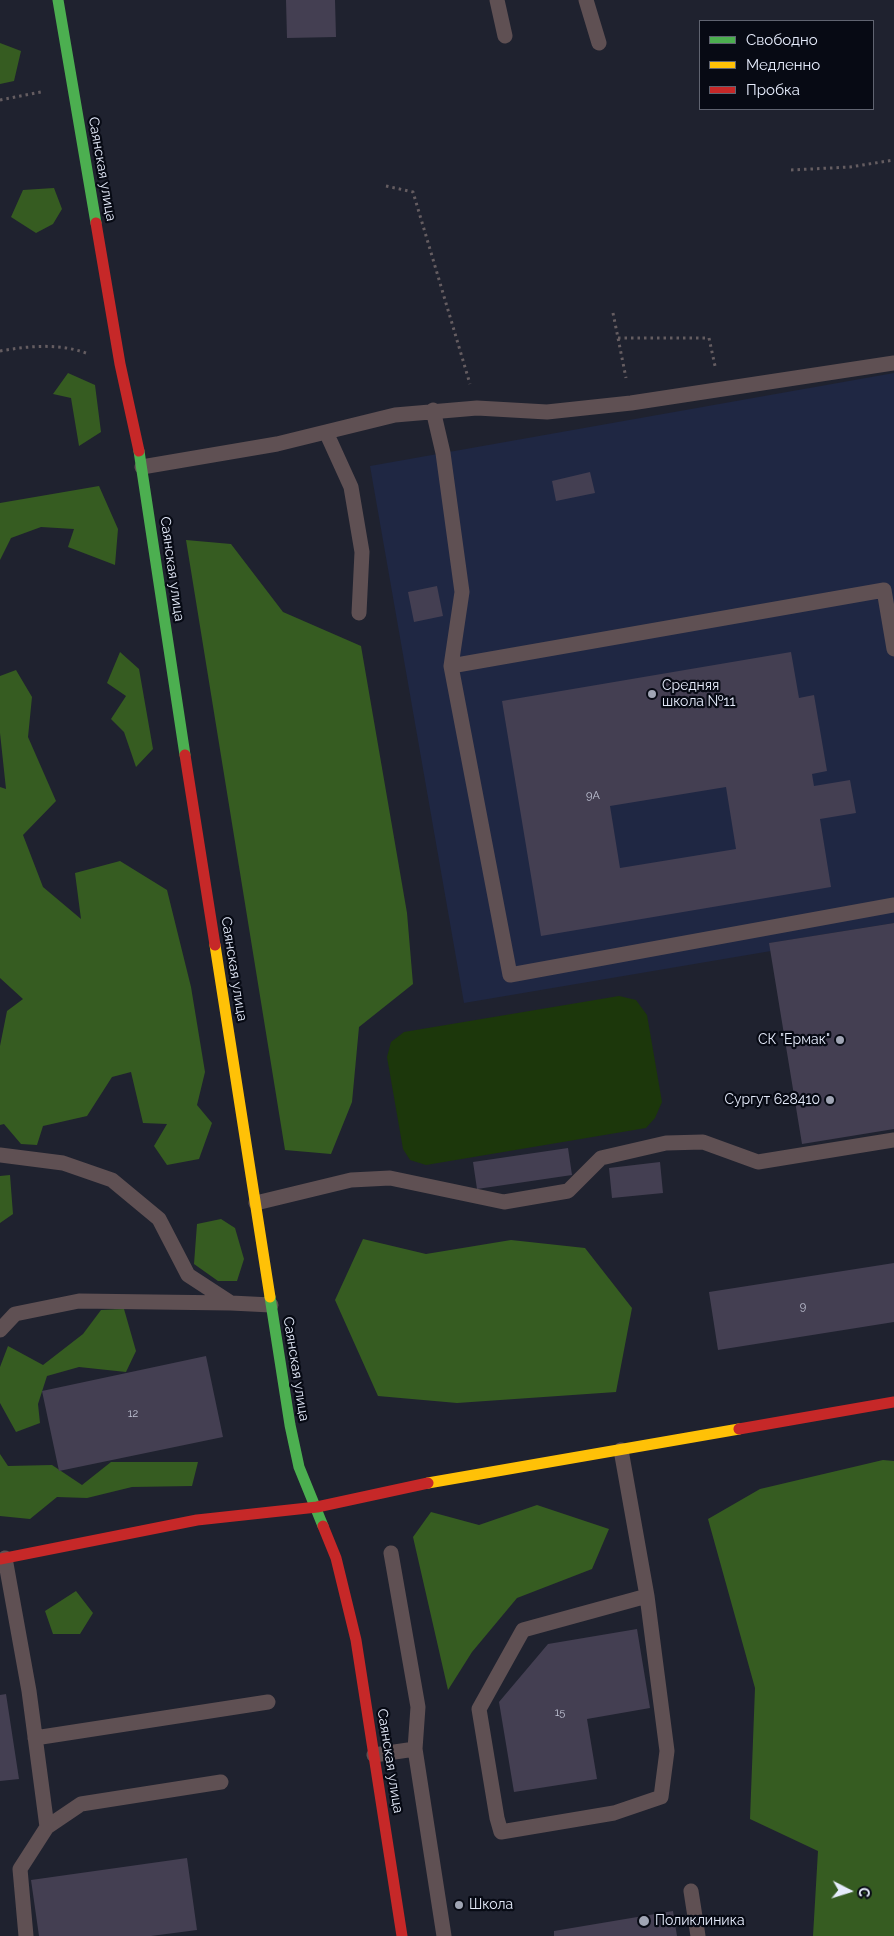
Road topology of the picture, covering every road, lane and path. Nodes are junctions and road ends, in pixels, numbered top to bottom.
1 (58, 0) edge
2 (497, 0) edge
3 (586, 0) edge
4 (505, 36) dead end
5 (599, 43) dead end
6 (72, 87) junction
7 (0, 100) edge
8 (894, 160) edge
9 (791, 170) dead end
10 (386, 186) dead end
11 (613, 313) dead end
12 (618, 338) junction
13 (0, 351) edge
14 (894, 363) edge
15 (120, 364) junction
16 (721, 389) junction
17 (631, 403) junction
18 (476, 408) junction
19 (433, 410) junction
20 (326, 432) junction
21 (142, 467) junction
22 (359, 613) dead end
23 (894, 650) edge
24 (451, 666) junction
25 (894, 905) edge
26 (894, 1140) edge
27 (0, 1155) edge
28 (256, 1203) junction
29 (231, 1303) junction
30 (271, 1305) junction
31 (0, 1330) edge
32 (894, 1402) edge
33 (621, 1450) junction
34 (317, 1507) junction
35 (391, 1553) dead end
36 (2, 1558) edge
37 (647, 1596) junction
38 (268, 1702) dead end
39 (35, 1738) junction
40 (415, 1749) junction
41 (374, 1755) junction
42 (222, 1782) dead end
43 (47, 1827) junction
44 (691, 1891) dead end
45 (26, 1936) edge
46 (402, 1936) edge
47 (444, 1936) edge
48 (698, 1936) edge

1 - 6 street, Саянская улица
2 - 4 lane
3 - 5 lane
6 - 7 path
6 - 15 street, Саянская улица
8 - 9 path
10 - 18 path
11 - 12 path
12 - 16 path
12 - 17 path
13 - 15 path
14 - 16 lane
15 - 21 street, Саянская улица
16 - 17 lane
17 - 18 lane
18 - 19 lane
19 - 20 lane
19 - 24 lane
20 - 21 lane
20 - 22 lane
21 - 28 street, Саянская улица
23 - 24 lane
24 - 25 lane
26 - 28 lane
27 - 29 lane
28 - 30 street, Саянская улица
29 - 30 lane
29 - 31 lane
30 - 34 street, Саянская улица
32 - 33 street
33 - 34 street
33 - 37 lane
34 - 36 street
34 - 41 street, Саянская улица
35 - 40 lane
36 - 39 lane
37 - 37 lane
38 - 39 lane
39 - 43 lane
40 - 41 lane
40 - 47 lane
41 - 46 street, Саянская улица
42 - 43 lane
43 - 45 lane
44 - 48 lane

